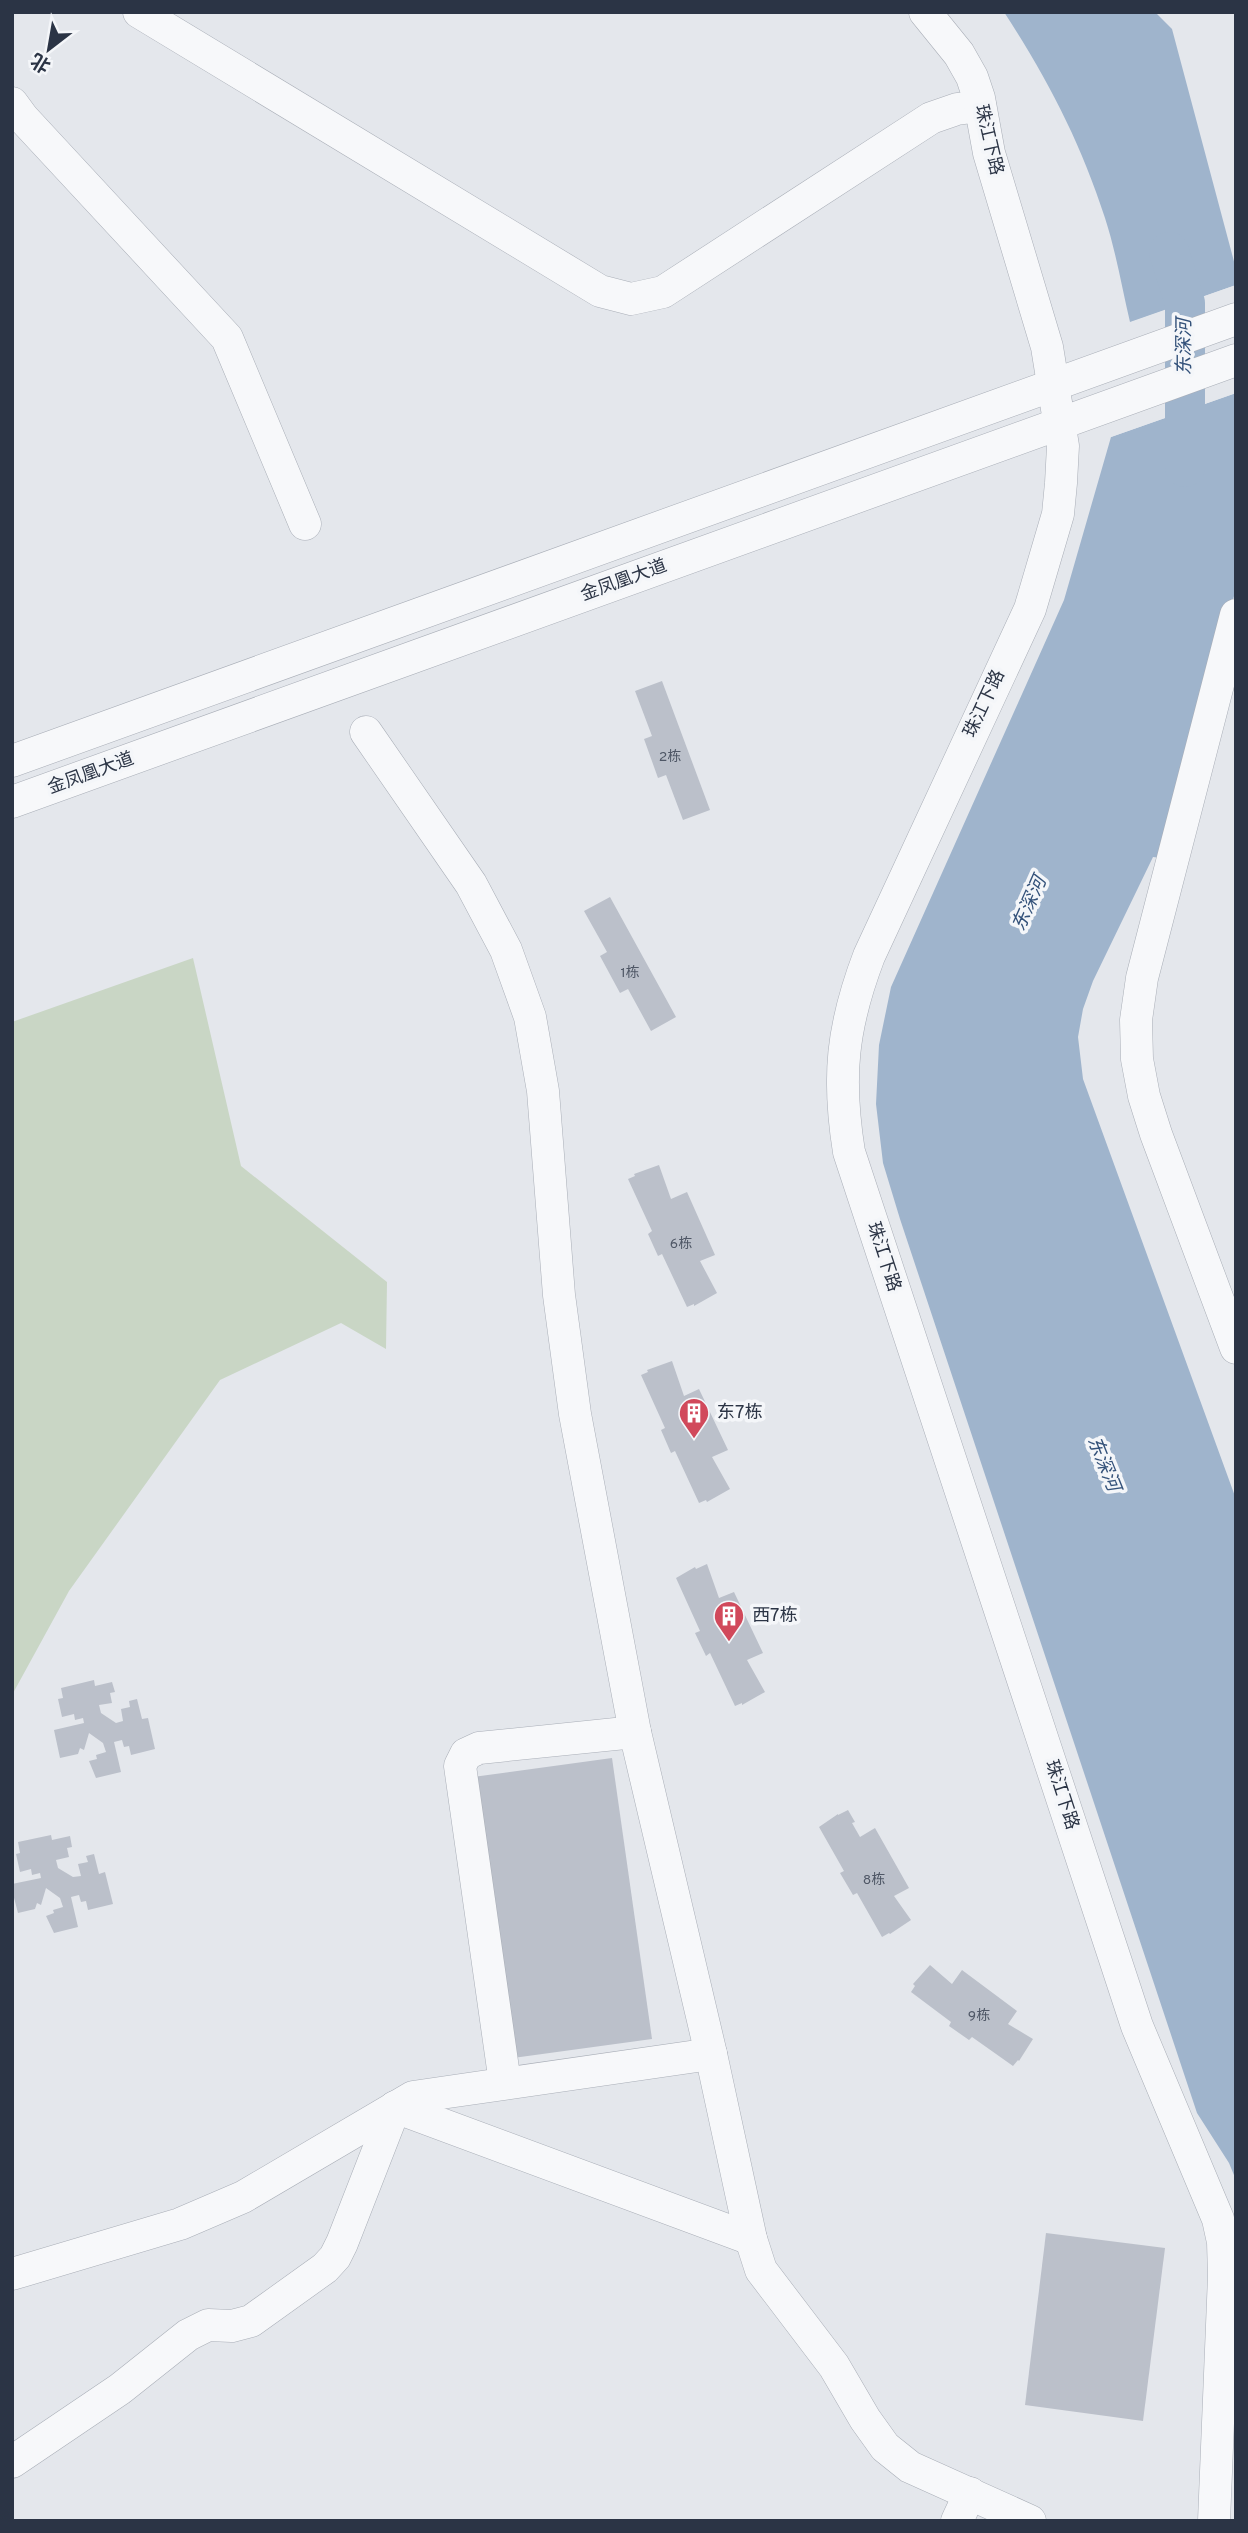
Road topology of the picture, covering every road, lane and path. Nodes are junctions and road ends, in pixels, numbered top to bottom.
1 (139, 12) edge
2 (925, 12) edge
3 (12, 103) edge
4 (980, 106) junction
5 (1236, 319) edge
6 (1236, 360) edge
7 (1053, 385) junction
8 (1059, 423) junction
9 (305, 524) dead end
10 (1236, 615) edge
11 (366, 732) dead end
12 (12, 761) edge
13 (12, 802) edge
14 (1236, 1348) edge
15 (635, 1732) junction
16 (711, 2054) junction
17 (505, 2084) junction
18 (395, 2107) junction
19 (751, 2239) junction
20 (12, 2274) edge
21 (12, 2462) edge
22 (964, 2507) edge
23 (1030, 2521) edge
24 (1214, 2521) edge

1 - 4 street
2 - 4 street, 珠江下路
3 - 9 street
4 - 7 street, 珠江下路
5 - 7 street
6 - 8 street, 金凤凰大道
7 - 8 street, 珠江下路
7 - 12 street
8 - 13 street, 金凤凰大道
8 - 24 street, 珠江下路
10 - 14 street
11 - 15 street
15 - 16 street
15 - 17 street
16 - 17 street
16 - 19 street
17 - 18 street
18 - 19 street
18 - 20 street
18 - 21 street
19 - 22 street
22 - 23 street

